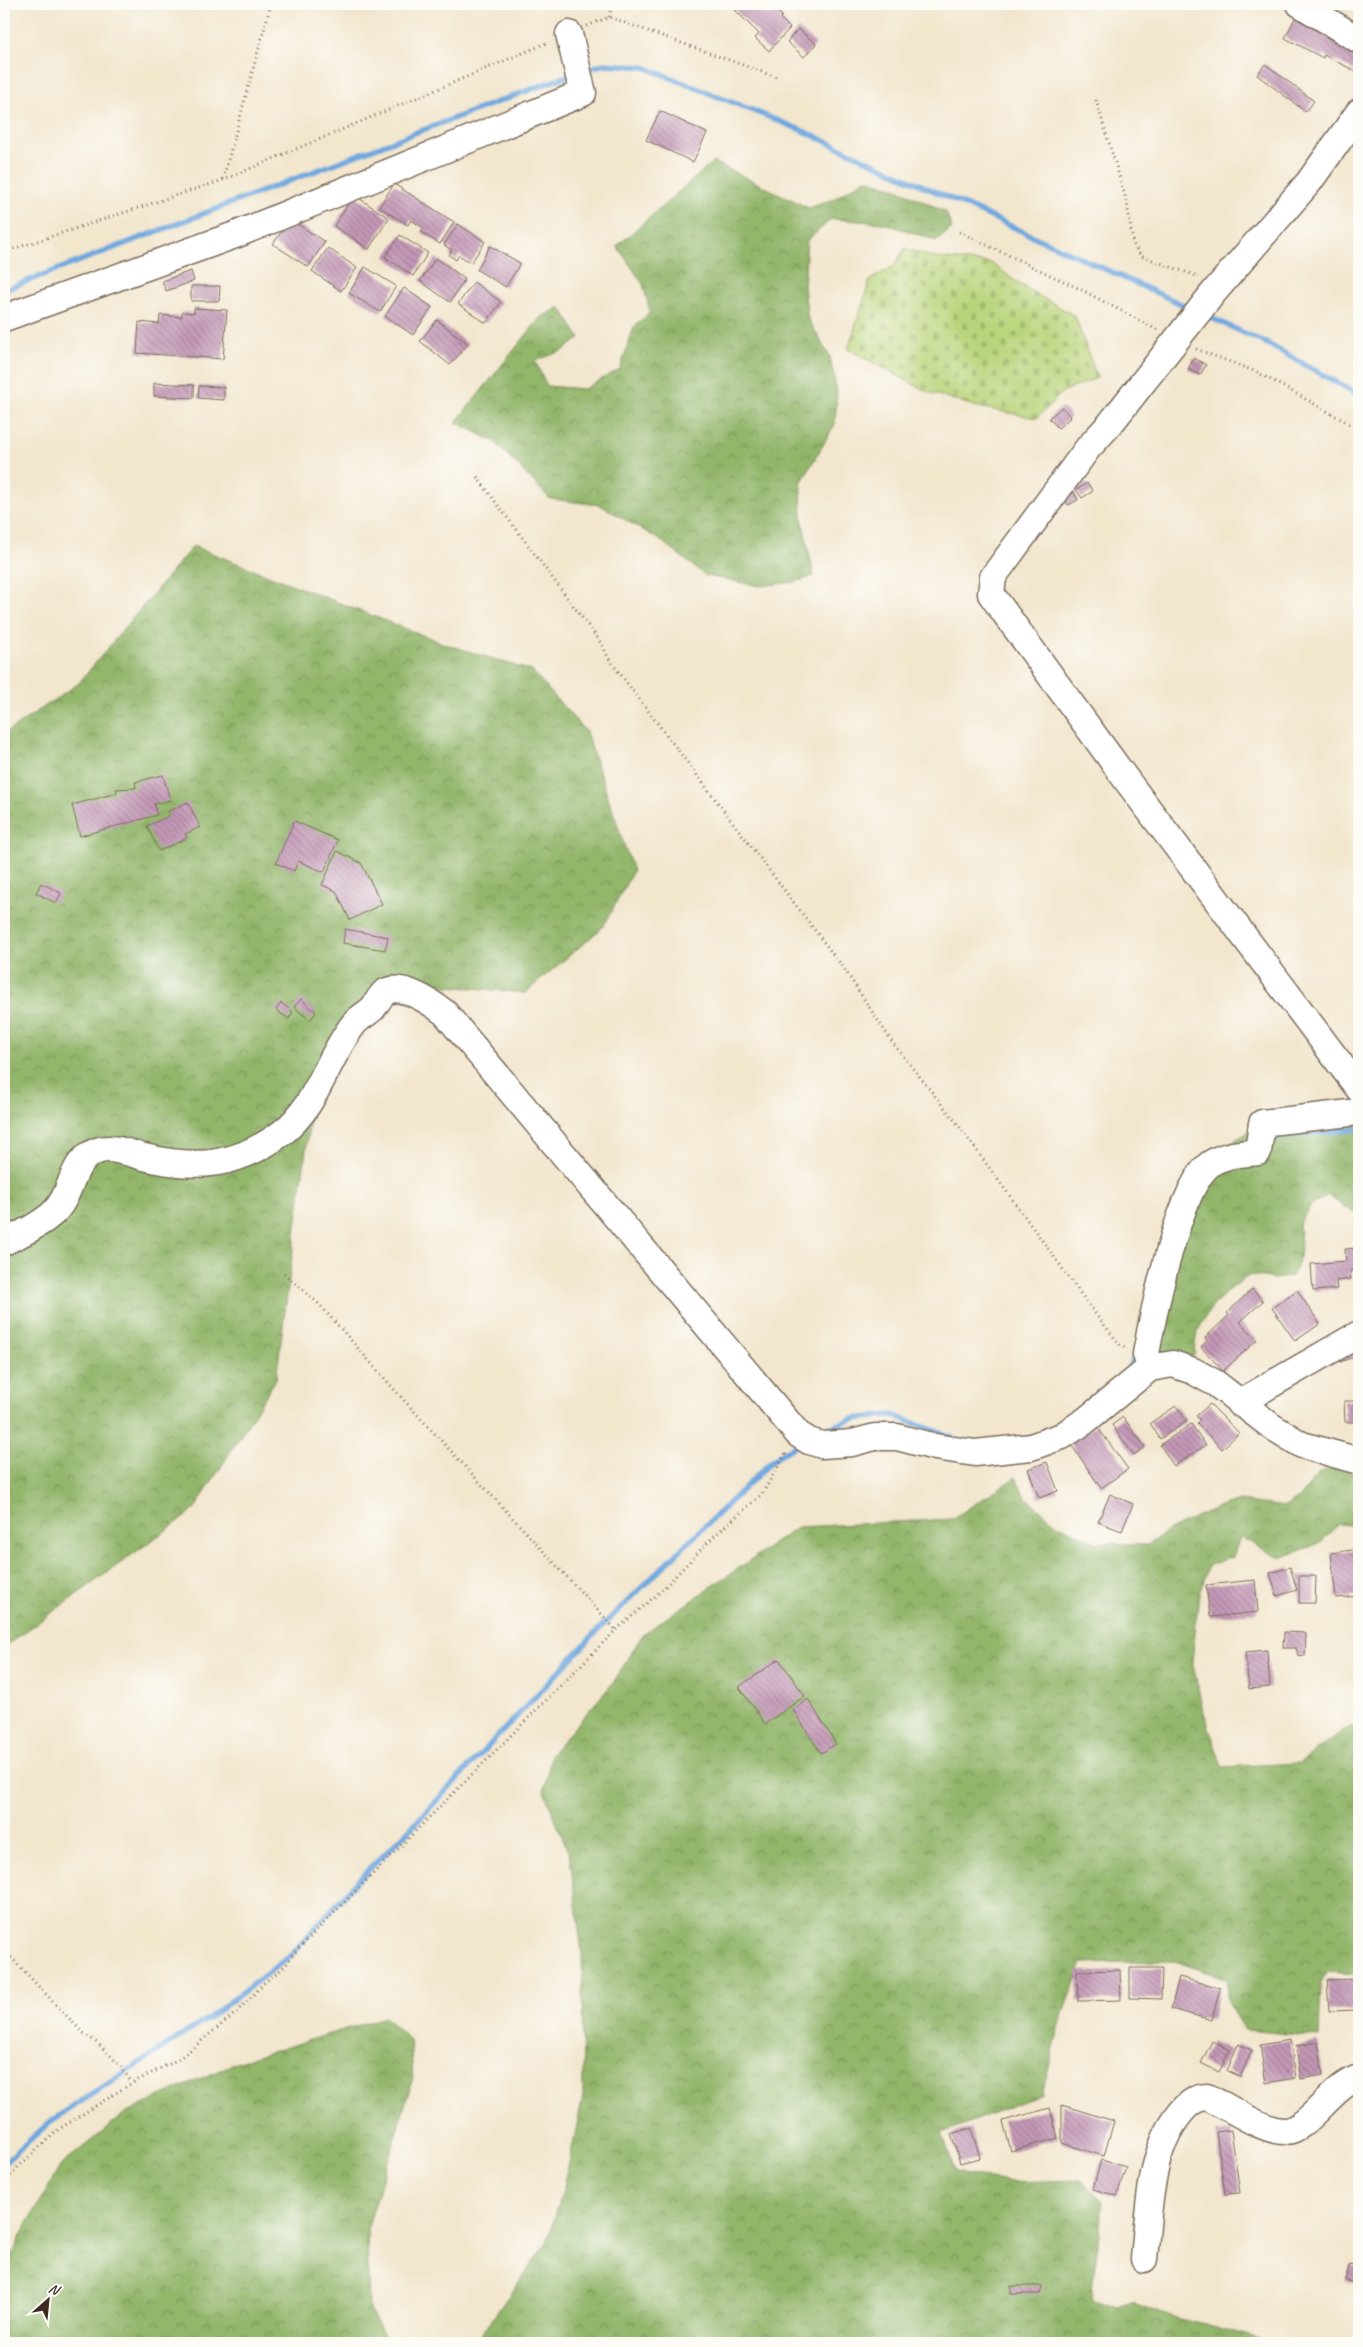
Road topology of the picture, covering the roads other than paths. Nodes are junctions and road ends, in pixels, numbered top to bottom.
1 (1300, 4) edge
2 (569, 34) road end
3 (1359, 40) edge
4 (1359, 112) edge
5 (4, 318) edge
6 (1359, 1089) edge
7 (1359, 1112) edge
8 (4, 1242) edge
9 (1359, 1334) edge
10 (1150, 1368) junction
11 (1239, 1403) junction
12 (1359, 1461) edge
13 (1359, 2078) edge
14 (1144, 2259) dead end

1 - 3 street
2 - 5 street
4 - 6 street
7 - 10 street
8 - 10 street
9 - 11 street
10 - 11 street
11 - 12 street
13 - 14 street

